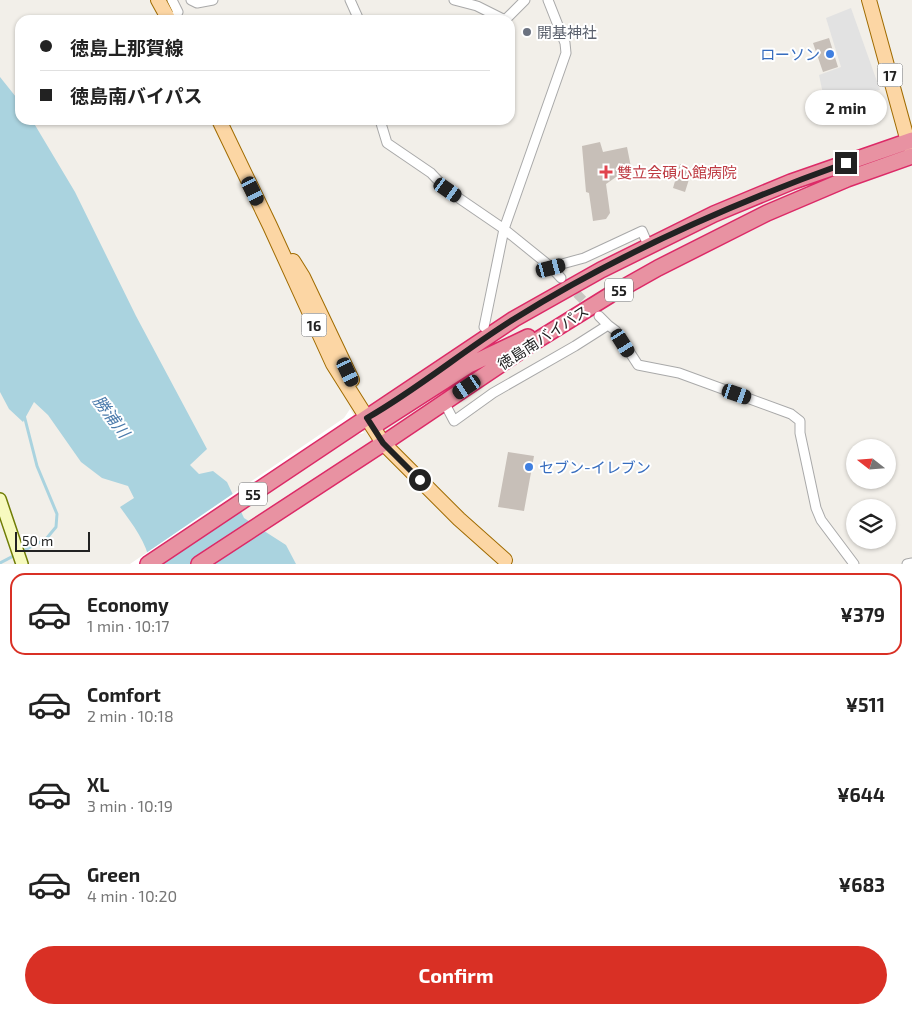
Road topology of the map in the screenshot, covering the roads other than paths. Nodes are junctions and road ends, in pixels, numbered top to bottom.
1 (158, 0) edge
2 (172, 0) edge
3 (191, 0) edge
4 (213, 0) edge
5 (350, 0) edge
6 (454, 0) edge
7 (525, 0) edge
8 (548, 0) edge
9 (869, 0) edge
10 (167, 15) edge
11 (175, 15) edge
12 (357, 15) edge
13 (495, 15) edge
14 (510, 15) edge
15 (221, 125) edge
16 (382, 125) edge
17 (911, 147) edge
18 (504, 229) junction
19 (648, 245) junction
20 (551, 268) junction
21 (561, 278) tunnel mouth
22 (599, 316) tunnel mouth
23 (564, 323) junction
24 (608, 325) junction
25 (484, 327) dead end
26 (444, 402) junction
27 (369, 421) junction
28 (382, 444) junction
29 (0, 499) edge
30 (507, 562) edge
31 (912, 562) edge
32 (22, 564) edge
33 (148, 564) edge
34 (199, 564) edge
35 (854, 564) edge
36 (907, 564) edge

1 - 10 main road
2 - 11 street
3 - 4 street
5 - 12 street
6 - 13 street
7 - 14 street
8 - 18 street
9 - 17 main road, 17
15 - 27 main road, 16
16 - 18 street
17 - 19 highway, 徳島南バイパス / 55
17 - 23 highway, 徳島南バイパス / 55
18 - 20 street
18 - 25 street
19 - 20 street
19 - 27 highway, 徳島南バイパス / 55
20 - 21 street
22 - 24 street
23 - 26 highway, 徳島南バイパス / 55
23 - 27 highway
24 - 26 street
24 - 35 street
26 - 28 highway, 徳島南バイパス / 55
27 - 28 main road, 16
27 - 33 highway, 徳島南バイパス / 55
28 - 30 main road, 16
28 - 34 highway, 徳島南バイパス / 55
29 - 32 main road
31 - 36 street

